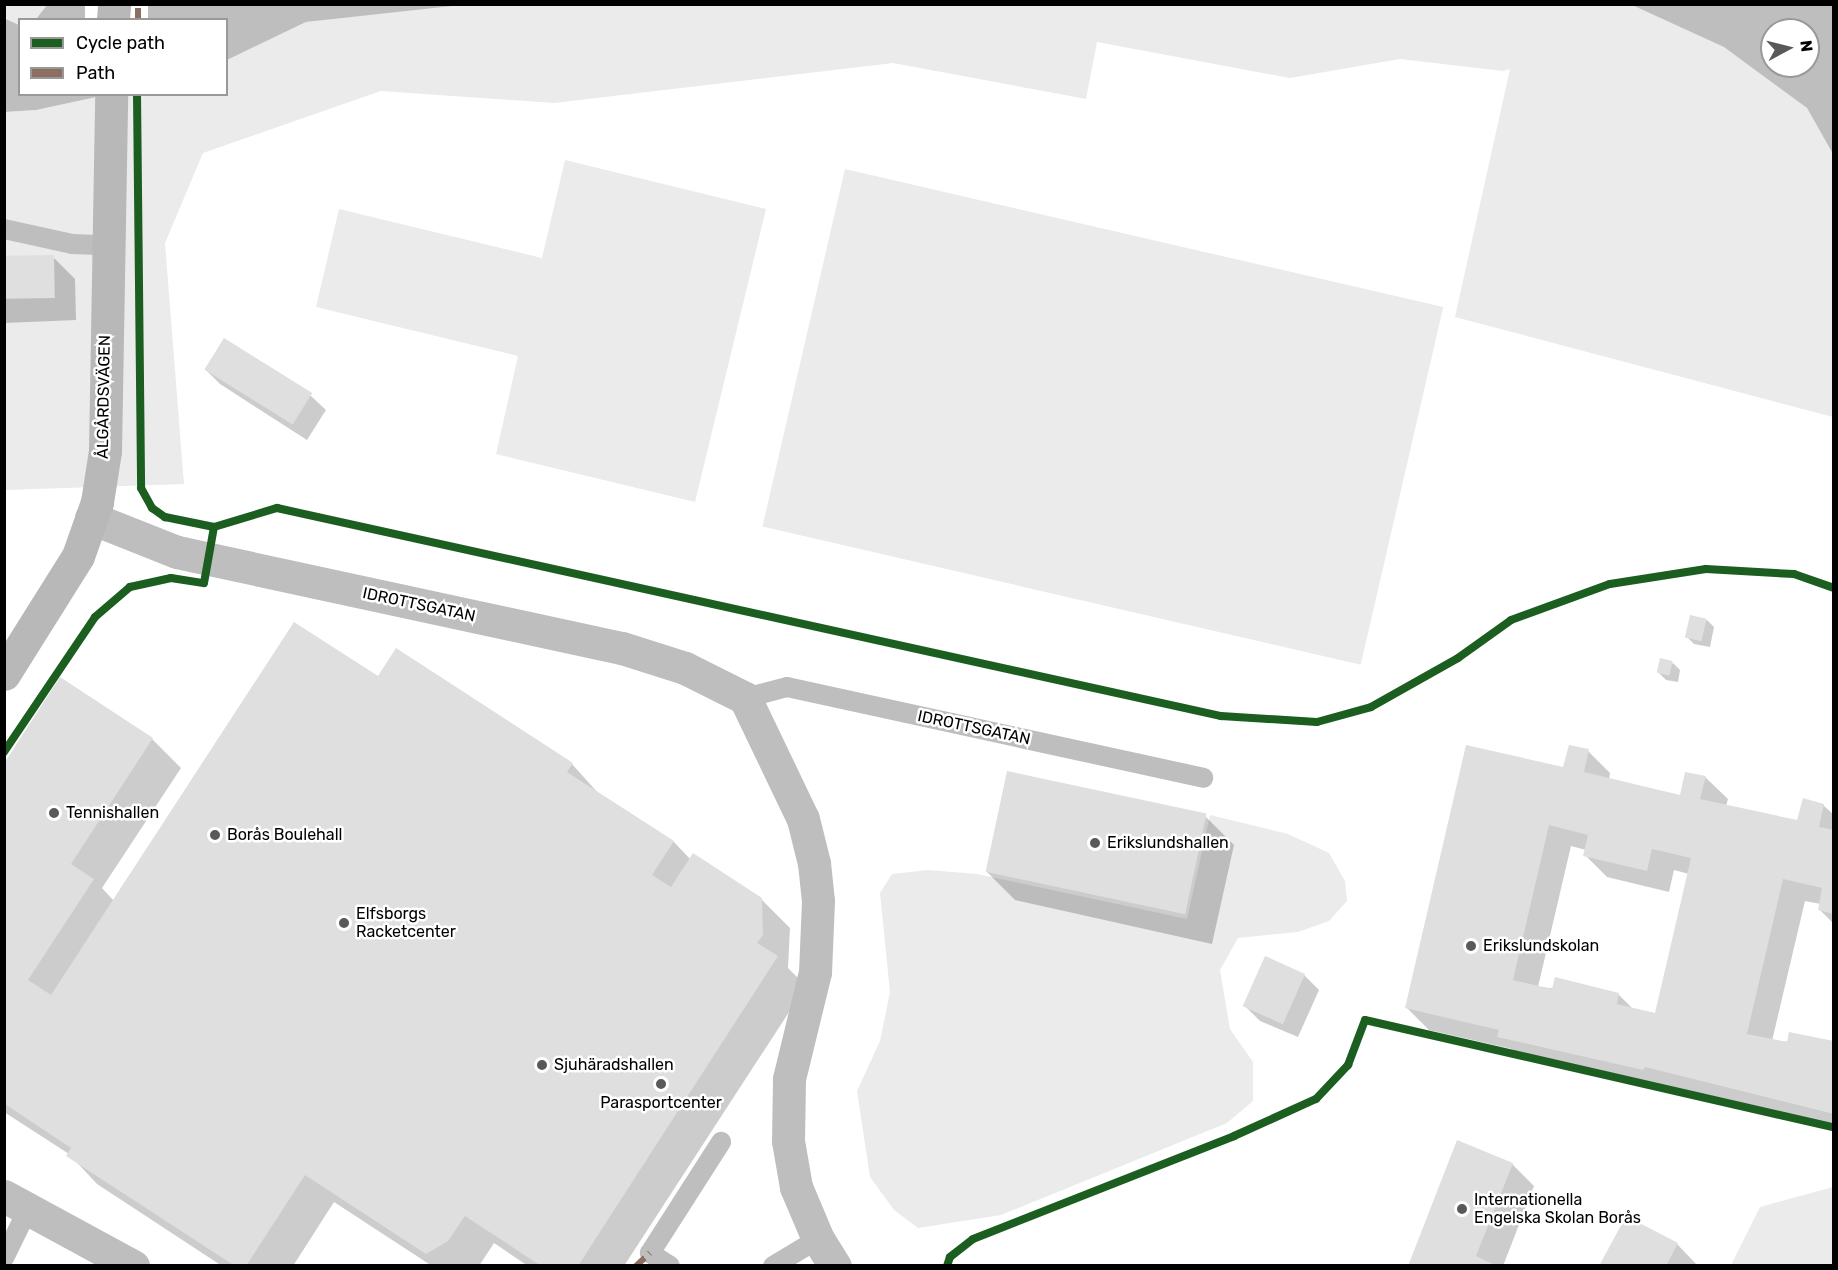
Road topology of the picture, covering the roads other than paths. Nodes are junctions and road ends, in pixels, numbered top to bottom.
1 (111, 96) edge
2 (4, 229) edge
3 (106, 244) junction
4 (91, 518) junction
5 (4, 674) edge
6 (745, 698) junction
7 (1203, 778) dead end
8 (721, 1142) dead end
9 (16, 1202) edge
10 (826, 1252) edge
11 (4, 1258) edge
12 (133, 1266) edge
13 (670, 1266) edge
14 (773, 1266) edge

1 - 3 street, ÅLGÅRDSVÄGEN
2 - 3 lane
3 - 4 street, ÅLGÅRDSVÄGEN
4 - 5 street, ÅLGÅRDSVÄGEN
4 - 6 street, IDROTTSGATAN
6 - 7 lane, IDROTTSGATAN
6 - 10 street
8 - 13 lane
9 - 11 lane
9 - 12 street
10 - 14 lane

